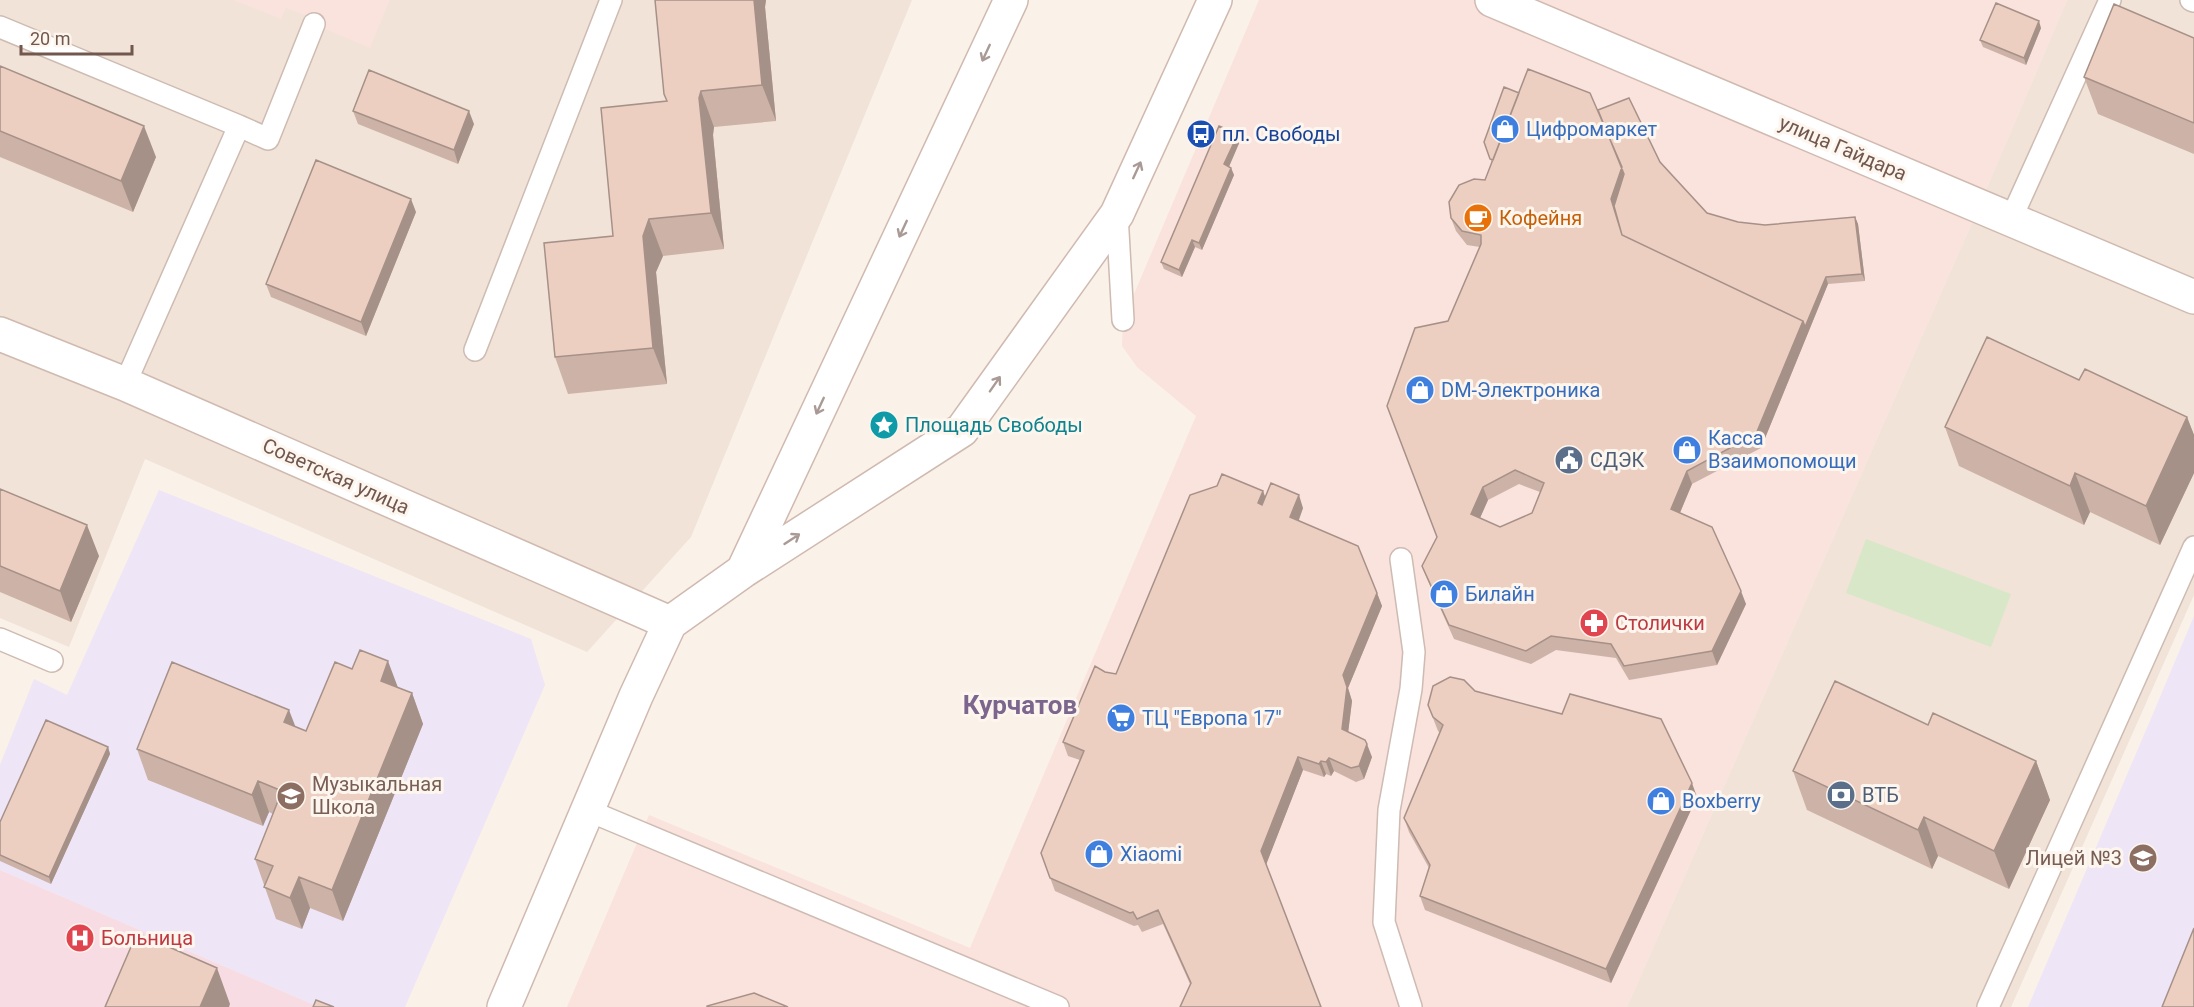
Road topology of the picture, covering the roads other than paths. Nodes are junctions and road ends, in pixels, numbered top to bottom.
1 (611, 0) edge
2 (1011, 0) edge
3 (1215, 0) edge
4 (1492, 0) edge
5 (2110, 0) edge
6 (314, 24) dead end
7 (0, 27) edge
8 (239, 126) junction
9 (1117, 213) junction
10 (2011, 219) junction
11 (2194, 297) edge
12 (1123, 320) dead end
13 (0, 334) edge
14 (475, 350) dead end
15 (125, 384) junction
16 (2194, 547) edge
17 (1401, 560) dead end
18 (743, 571) junction
19 (670, 623) junction
20 (0, 639) edge
21 (52, 661) dead end
22 (587, 810) junction
23 (504, 1007) edge
24 (1058, 1007) edge
25 (1411, 1007) edge
26 (1988, 1007) edge

1 - 14 lane
2 -> 18 main road
9 -> 3 main road
4 - 10 main road, улица Гайдара
5 - 10 lane
6 - 8 lane
7 - 8 lane
8 - 15 lane
9 - 12 lane
18 -> 9 main road
10 - 11 main road, улица Гайдара
13 - 15 main road, Советская улица
15 - 19 main road, Советская улица
16 - 26 lane
17 - 25 lane
18 - 19 main road
19 - 22 main road
20 - 21 lane
22 - 23 main road
22 - 24 lane

